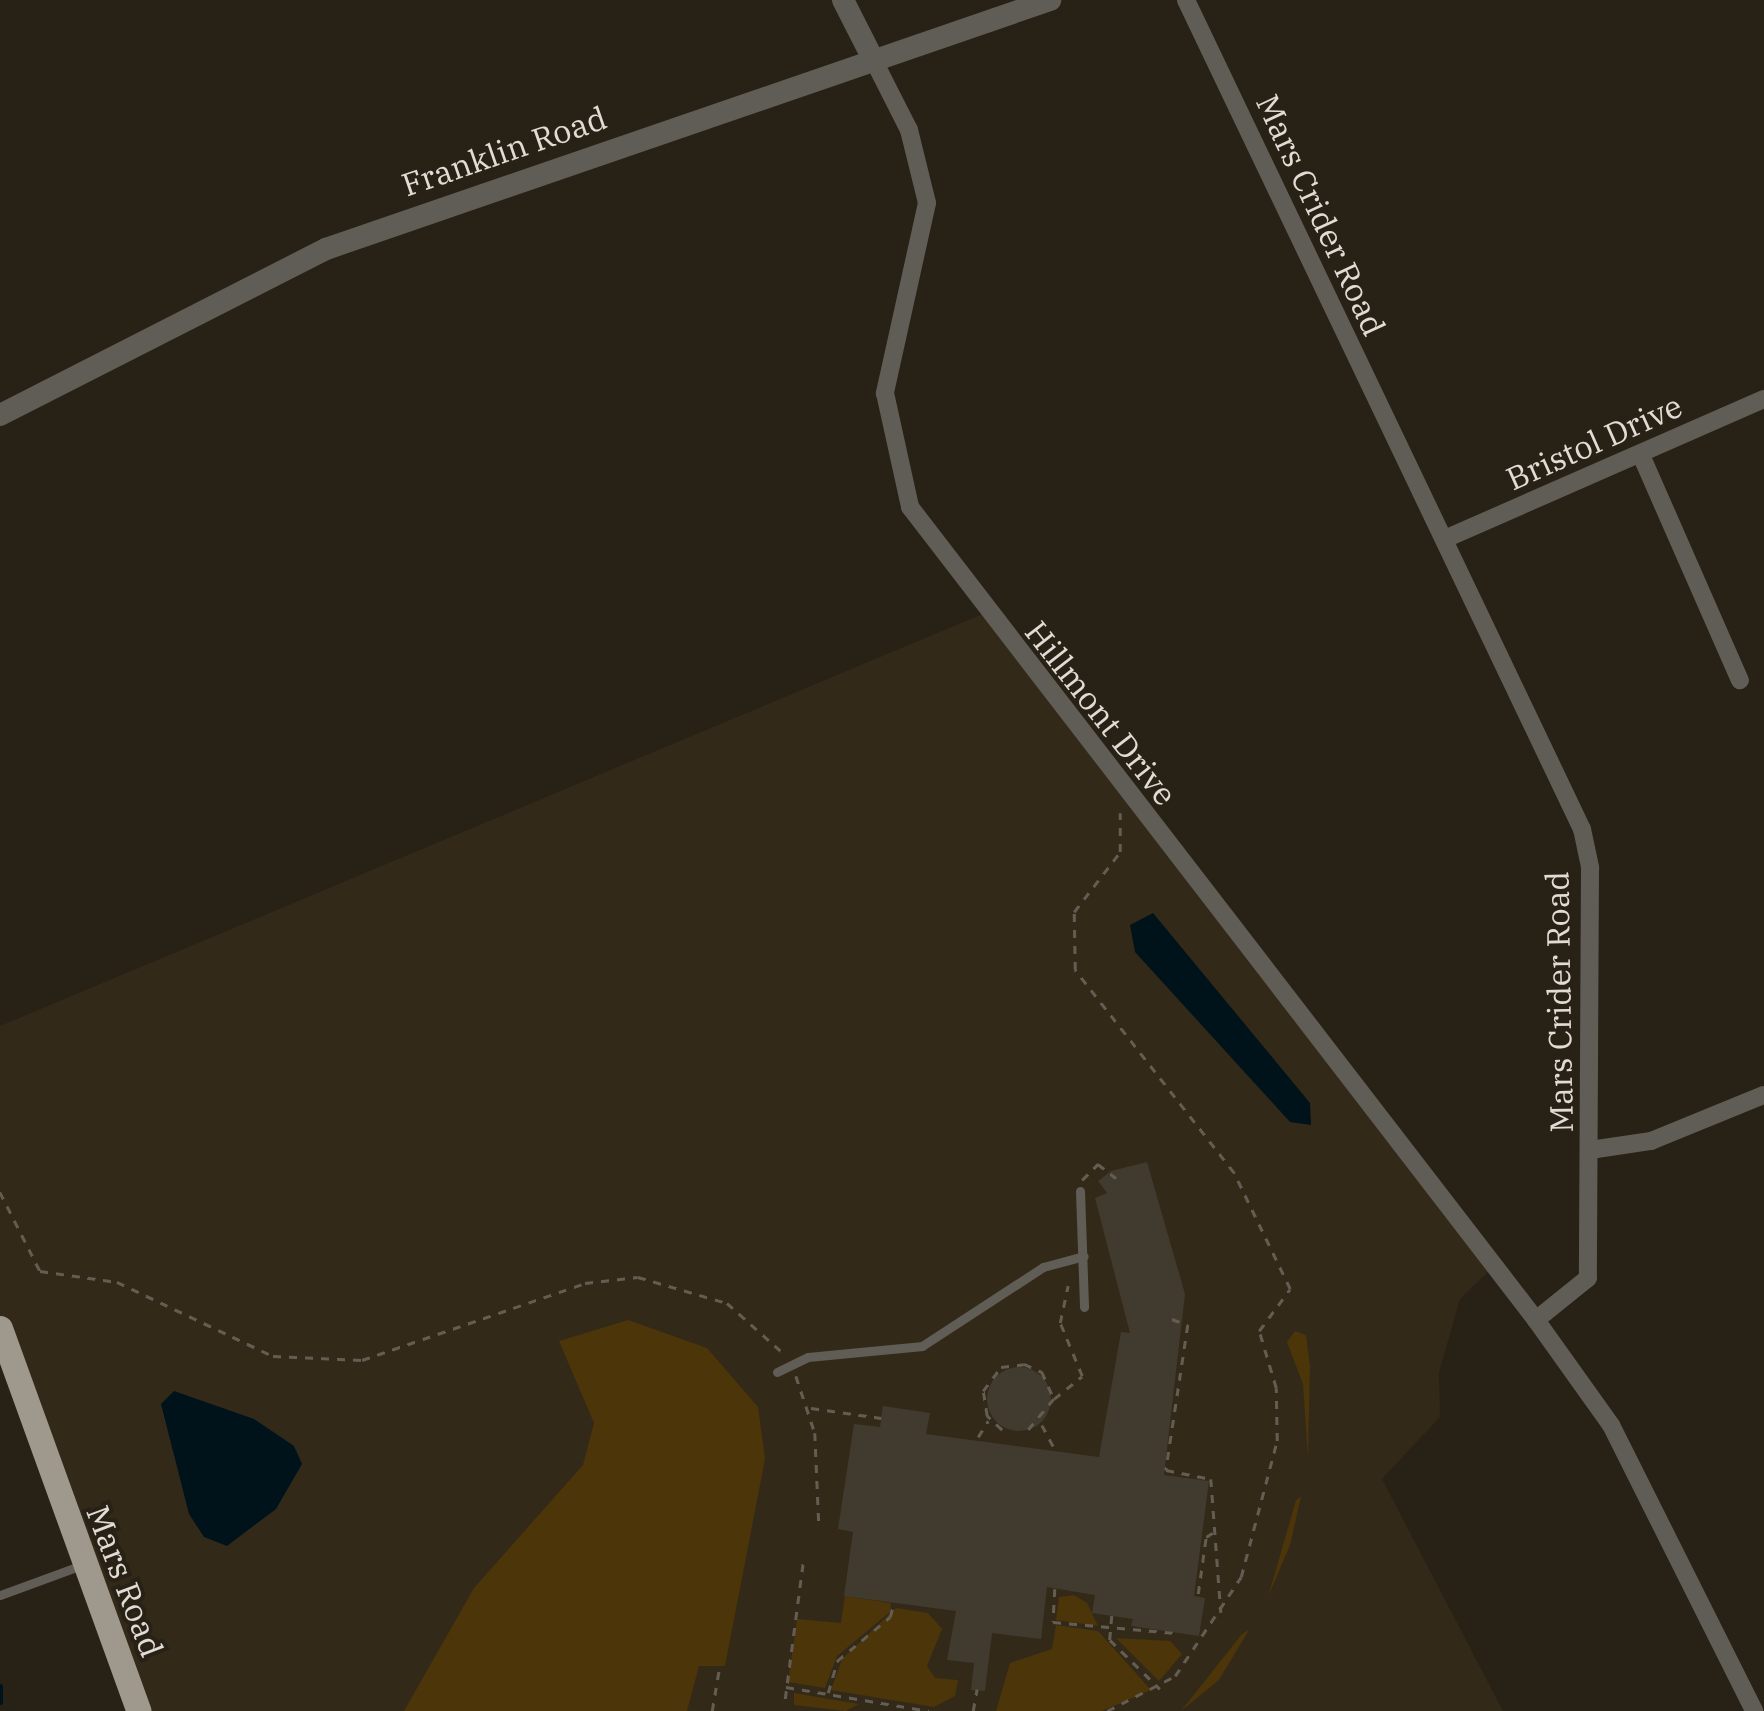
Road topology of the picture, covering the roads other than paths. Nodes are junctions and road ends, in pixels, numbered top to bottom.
1 (843, 0) edge
2 (1050, 0) edge
3 (1186, 0) edge
4 (874, 61) junction
5 (1764, 399) edge
6 (0, 416) edge
7 (1641, 455) junction
8 (1447, 538) junction
9 (1740, 680) dead end
10 (1764, 1095) edge
11 (1590, 1150) junction
12 (1080, 1192) road end
13 (1084, 1256) junction
14 (1084, 1307) dead end
15 (1536, 1320) junction
16 (0, 1328) edge
17 (777, 1372) dead end
18 (0, 1374) edge
19 (50, 1474) junction
20 (85, 1564) junction
21 (0, 1595) edge
22 (140, 1711) edge
23 (1754, 1711) edge

1 - 4 street
2 - 4 street, Franklin Road
3 - 8 street, Mars Crider Road
4 - 6 street, Franklin Road
4 - 15 street, Hillmont Drive
5 - 7 street, Bristol Drive
7 - 8 street, Bristol Drive
7 - 9 street
8 - 11 street, Mars Crider Road
10 - 11 street
11 - 15 street, Mars Crider Road
12 - 13 lane
13 - 14 lane
13 - 17 lane
15 - 23 street
16 - 19 main road, Mars Road
18 - 19 main road, Mars Road
19 - 20 main road, Mars Road
20 - 21 lane
20 - 22 main road, Mars Road

